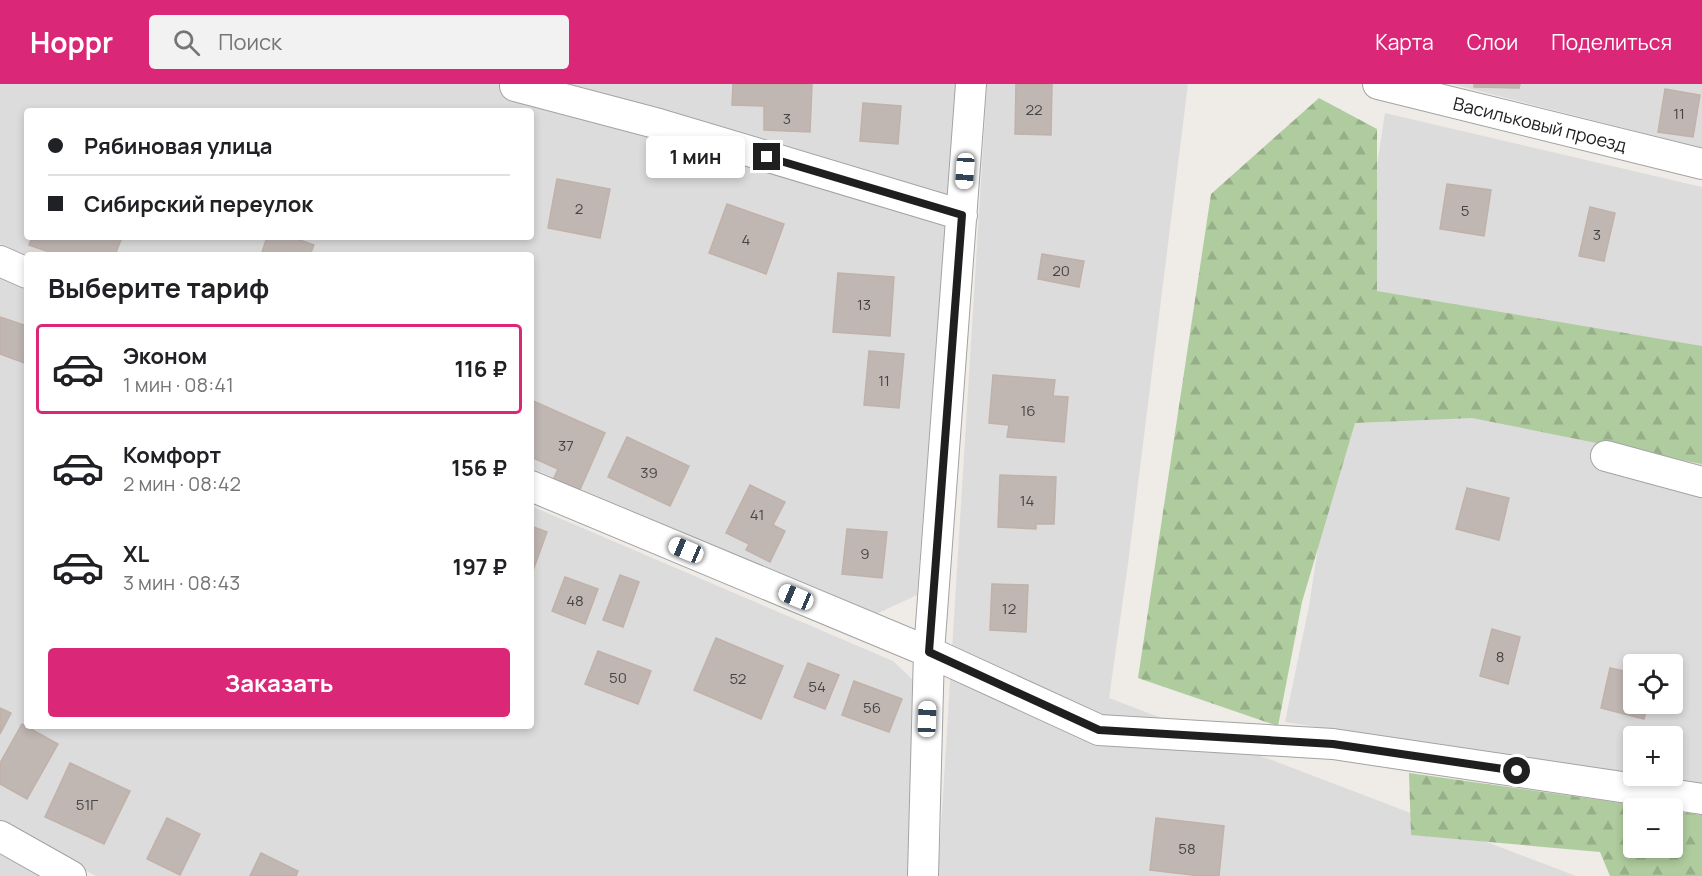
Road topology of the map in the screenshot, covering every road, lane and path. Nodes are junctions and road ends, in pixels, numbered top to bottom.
1 (972, 84) edge
2 (1378, 84) edge
3 (515, 86) dead end
4 (1702, 164) edge
5 (962, 215) junction
6 (0, 261) edge
7 (24, 272) edge
8 (1606, 456) dead end
9 (1702, 482) edge
10 (534, 487) edge
11 (929, 652) junction
12 (1702, 799) edge
13 (0, 836) edge
14 (71, 876) edge
15 (923, 876) edge

1 - 5 street
2 - 4 street, Васильковый проезд
3 - 5 street
5 - 11 street
6 - 7 street
8 - 9 street
10 - 11 street
11 - 12 street
11 - 15 street
13 - 14 street

